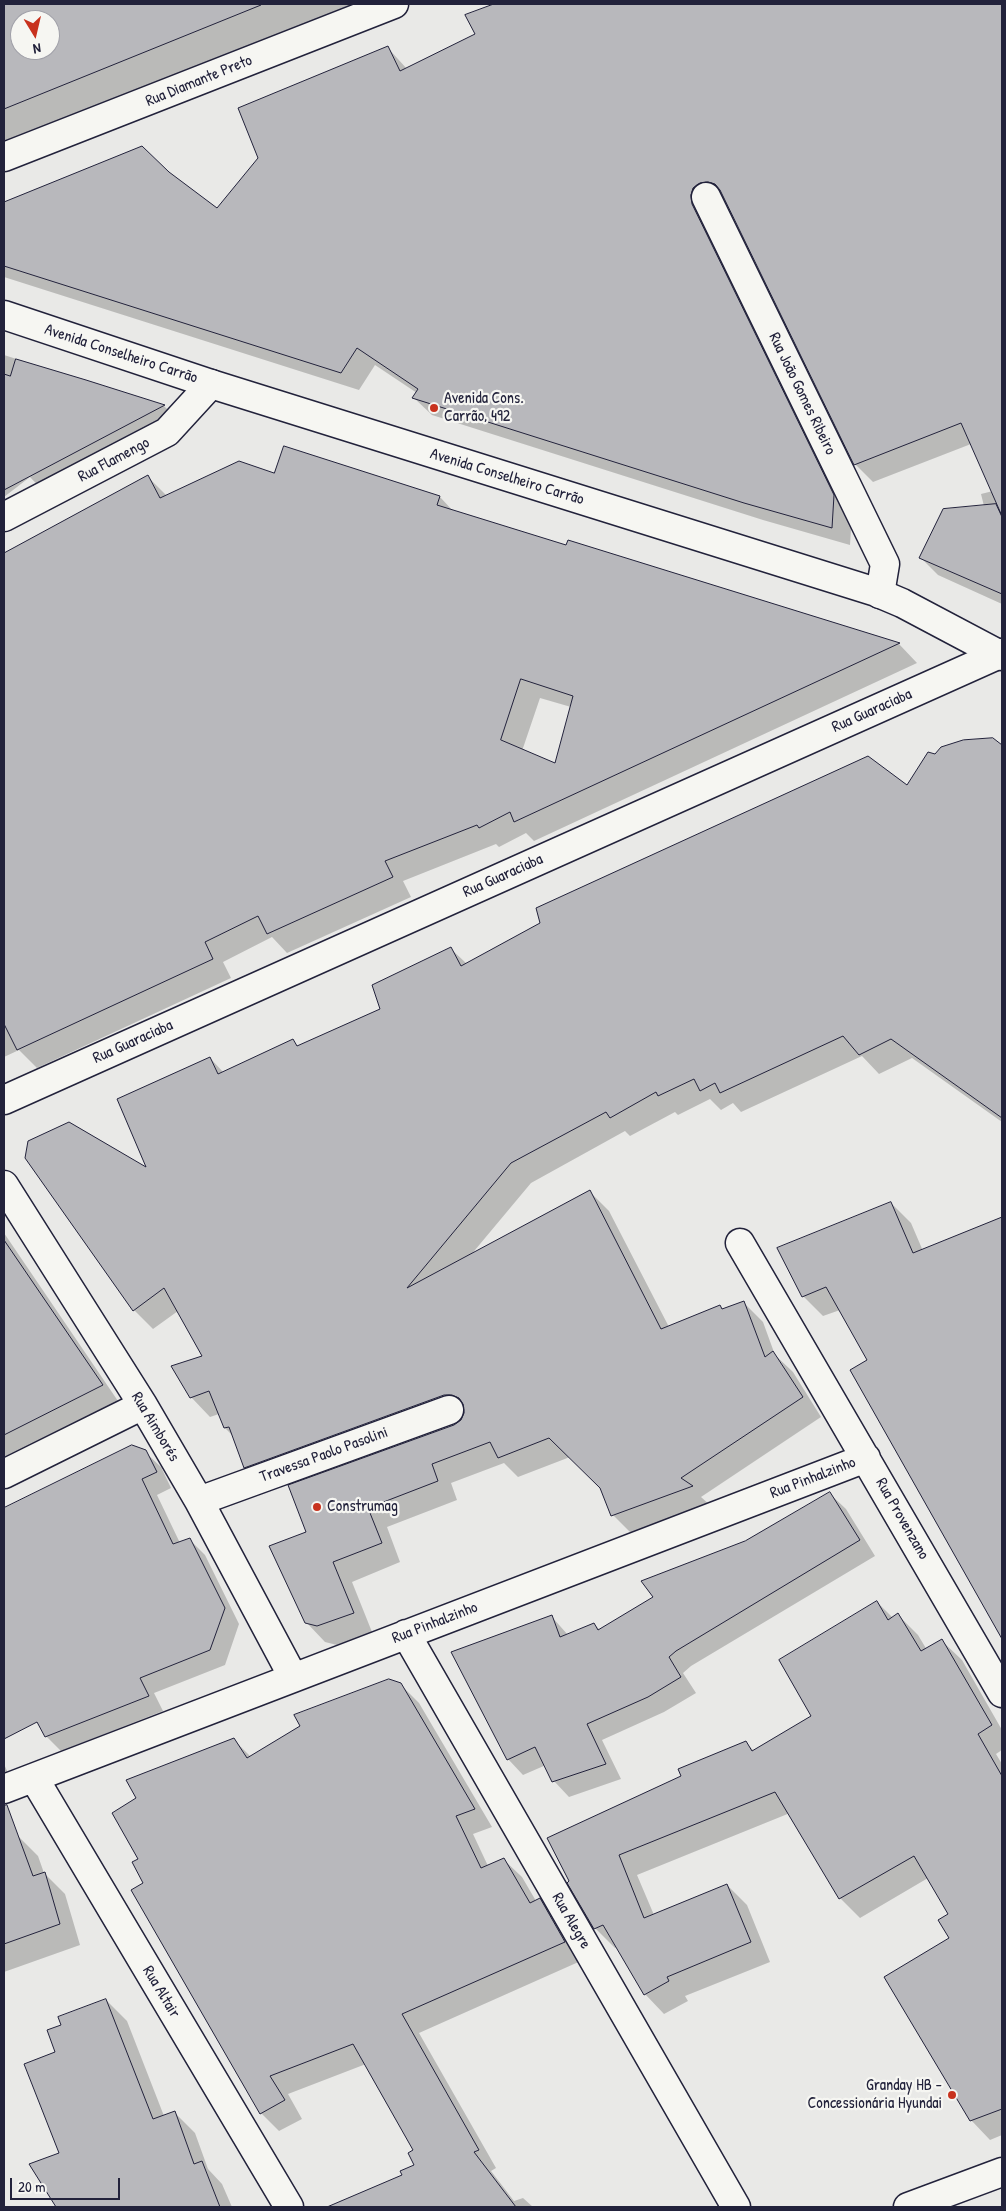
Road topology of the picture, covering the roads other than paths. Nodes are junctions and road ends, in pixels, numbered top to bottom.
1 (394, 4) edge
2 (4, 157) edge
3 (706, 198) dead end
4 (4, 315) edge
5 (211, 384) junction
6 (4, 517) edge
7 (880, 594) junction
8 (1001, 654) edge
9 (4, 1100) edge
10 (4, 1186) edge
11 (740, 1243) dead end
12 (143, 1405) junction
13 (449, 1410) dead end
14 (866, 1458) junction
15 (4, 1474) edge
16 (199, 1501) junction
17 (406, 1634) junction
18 (293, 1677) junction
19 (999, 1680) edge
20 (34, 1778) junction
21 (4, 1789) edge
22 (1002, 2172) edge
23 (289, 2207) edge
24 (736, 2207) edge
25 (908, 2207) edge

1 - 2 main road, Rua Diamante Preto
3 - 7 main road, Rua João Gomes Ribeiro
4 - 5 main road, Avenida Conselheiro Carrão
5 - 6 main road, Rua Flamengo
5 - 7 main road, Avenida Conselheiro Carrão
7 - 8 main road, Avenida Conselheiro Carrão
8 - 9 main road, Rua Guaraciaba
10 - 12 main road, Rua Aimborés
11 - 14 main road, Rua Provenzano
12 - 15 main road
12 - 16 main road, Rua Aimborés
13 - 16 main road, Travessa Paolo Pasolini
14 - 17 main road, Rua Pinhalzinho
14 - 19 main road, Rua Provenzano
16 - 18 main road, Rua Aimborés
17 - 18 main road, Rua Pinhalzinho
17 - 24 main road, Rua Alegre
18 - 20 main road, Rua Pinhalzinho
20 - 21 main road, Rua Pinhalzinho
20 - 23 main road, Rua Altair
22 - 25 main road

